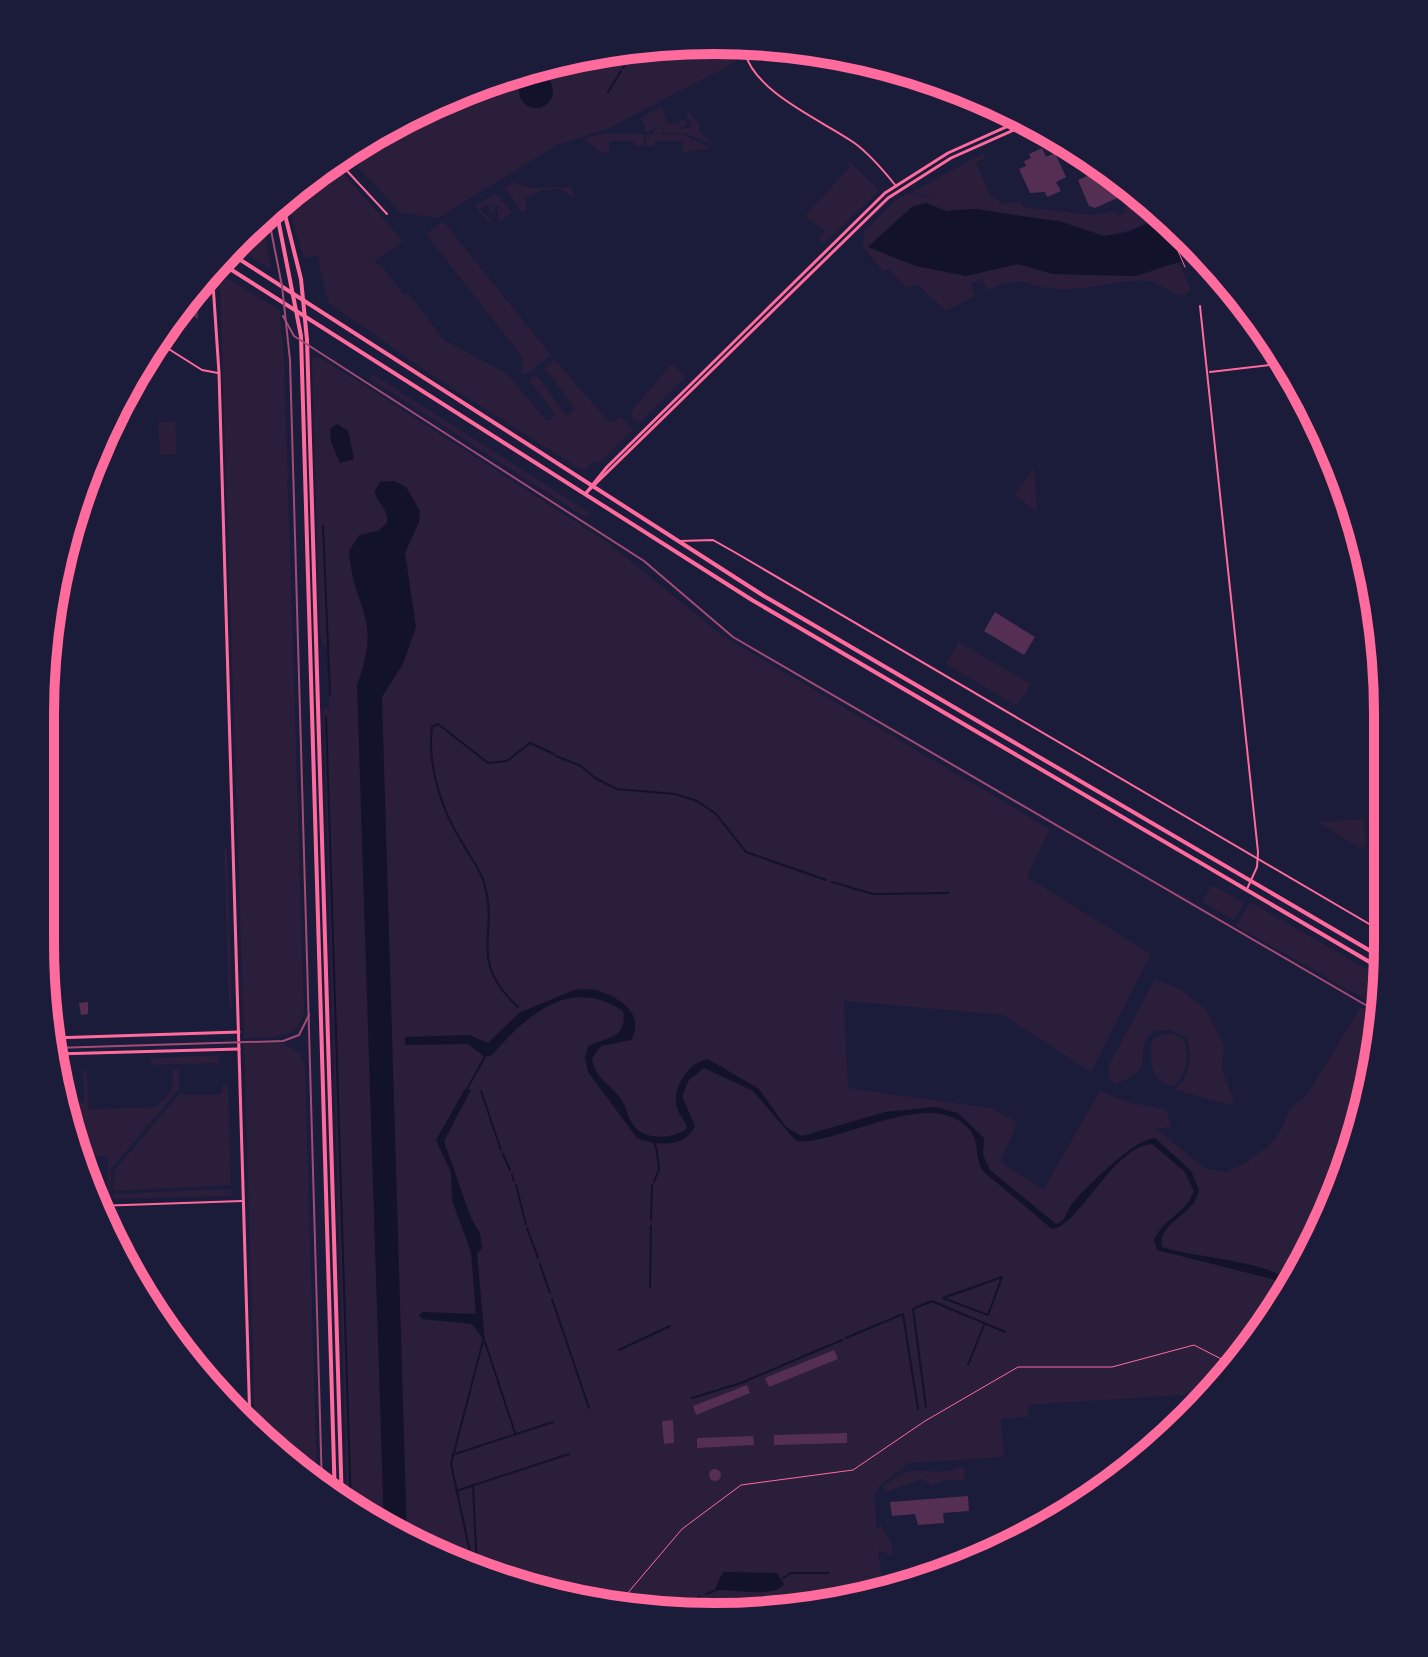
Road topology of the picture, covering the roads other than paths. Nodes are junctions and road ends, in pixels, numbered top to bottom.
1 (746, 55) edge
2 (1011, 125) edge
3 (1018, 128) edge
4 (344, 167) edge
5 (895, 185) junction
6 (899, 189) junction
7 (284, 214) edge
8 (387, 214) dead end
9 (278, 219) edge
10 (237, 258) edge
11 (228, 268) edge
12 (213, 285) edge
13 (295, 295) junction
14 (304, 300) junction
15 (1200, 306) dead end
16 (299, 315) junction
17 (306, 319) junction
18 (165, 347) edge
19 (1274, 365) edge
20 (1208, 372) junction
21 (219, 373) junction
22 (592, 487) junction
23 (585, 494) junction
24 (678, 541) junction
25 (1258, 859) junction
26 (1251, 881) junction
27 (1246, 890) junction
28 (1374, 927) edge
29 (1374, 953) edge
30 (1374, 964) edge
31 (239, 1032) junction
32 (61, 1038) edge
33 (239, 1049) junction
34 (64, 1054) edge
35 (244, 1201) junction
36 (108, 1206) edge
37 (250, 1412) edge
38 (334, 1483) edge
39 (341, 1488) edge

1 - 5 street
2 - 5 street
3 - 6 street
4 - 8 street
5 - 6 street
5 - 22 street
6 - 22 street
7 - 14 main road
9 - 13 main road
10 - 13 main road
11 - 16 main road
12 - 21 street
13 - 14 main road
13 - 16 main road
14 - 17 main road
14 - 22 main road
15 - 20 street
16 - 17 main road
16 - 38 main road
17 - 23 main road
17 - 39 main road
18 - 21 street
19 - 20 street
20 - 25 street
21 - 31 street
22 - 23 street
22 - 24 main road
23 - 27 main road
24 - 25 street
24 - 26 main road
25 - 26 street
25 - 28 street
26 - 27 street
26 - 29 main road
27 - 30 main road
31 - 32 street
31 - 33 street
33 - 34 street
33 - 35 street
35 - 36 street
35 - 37 street

